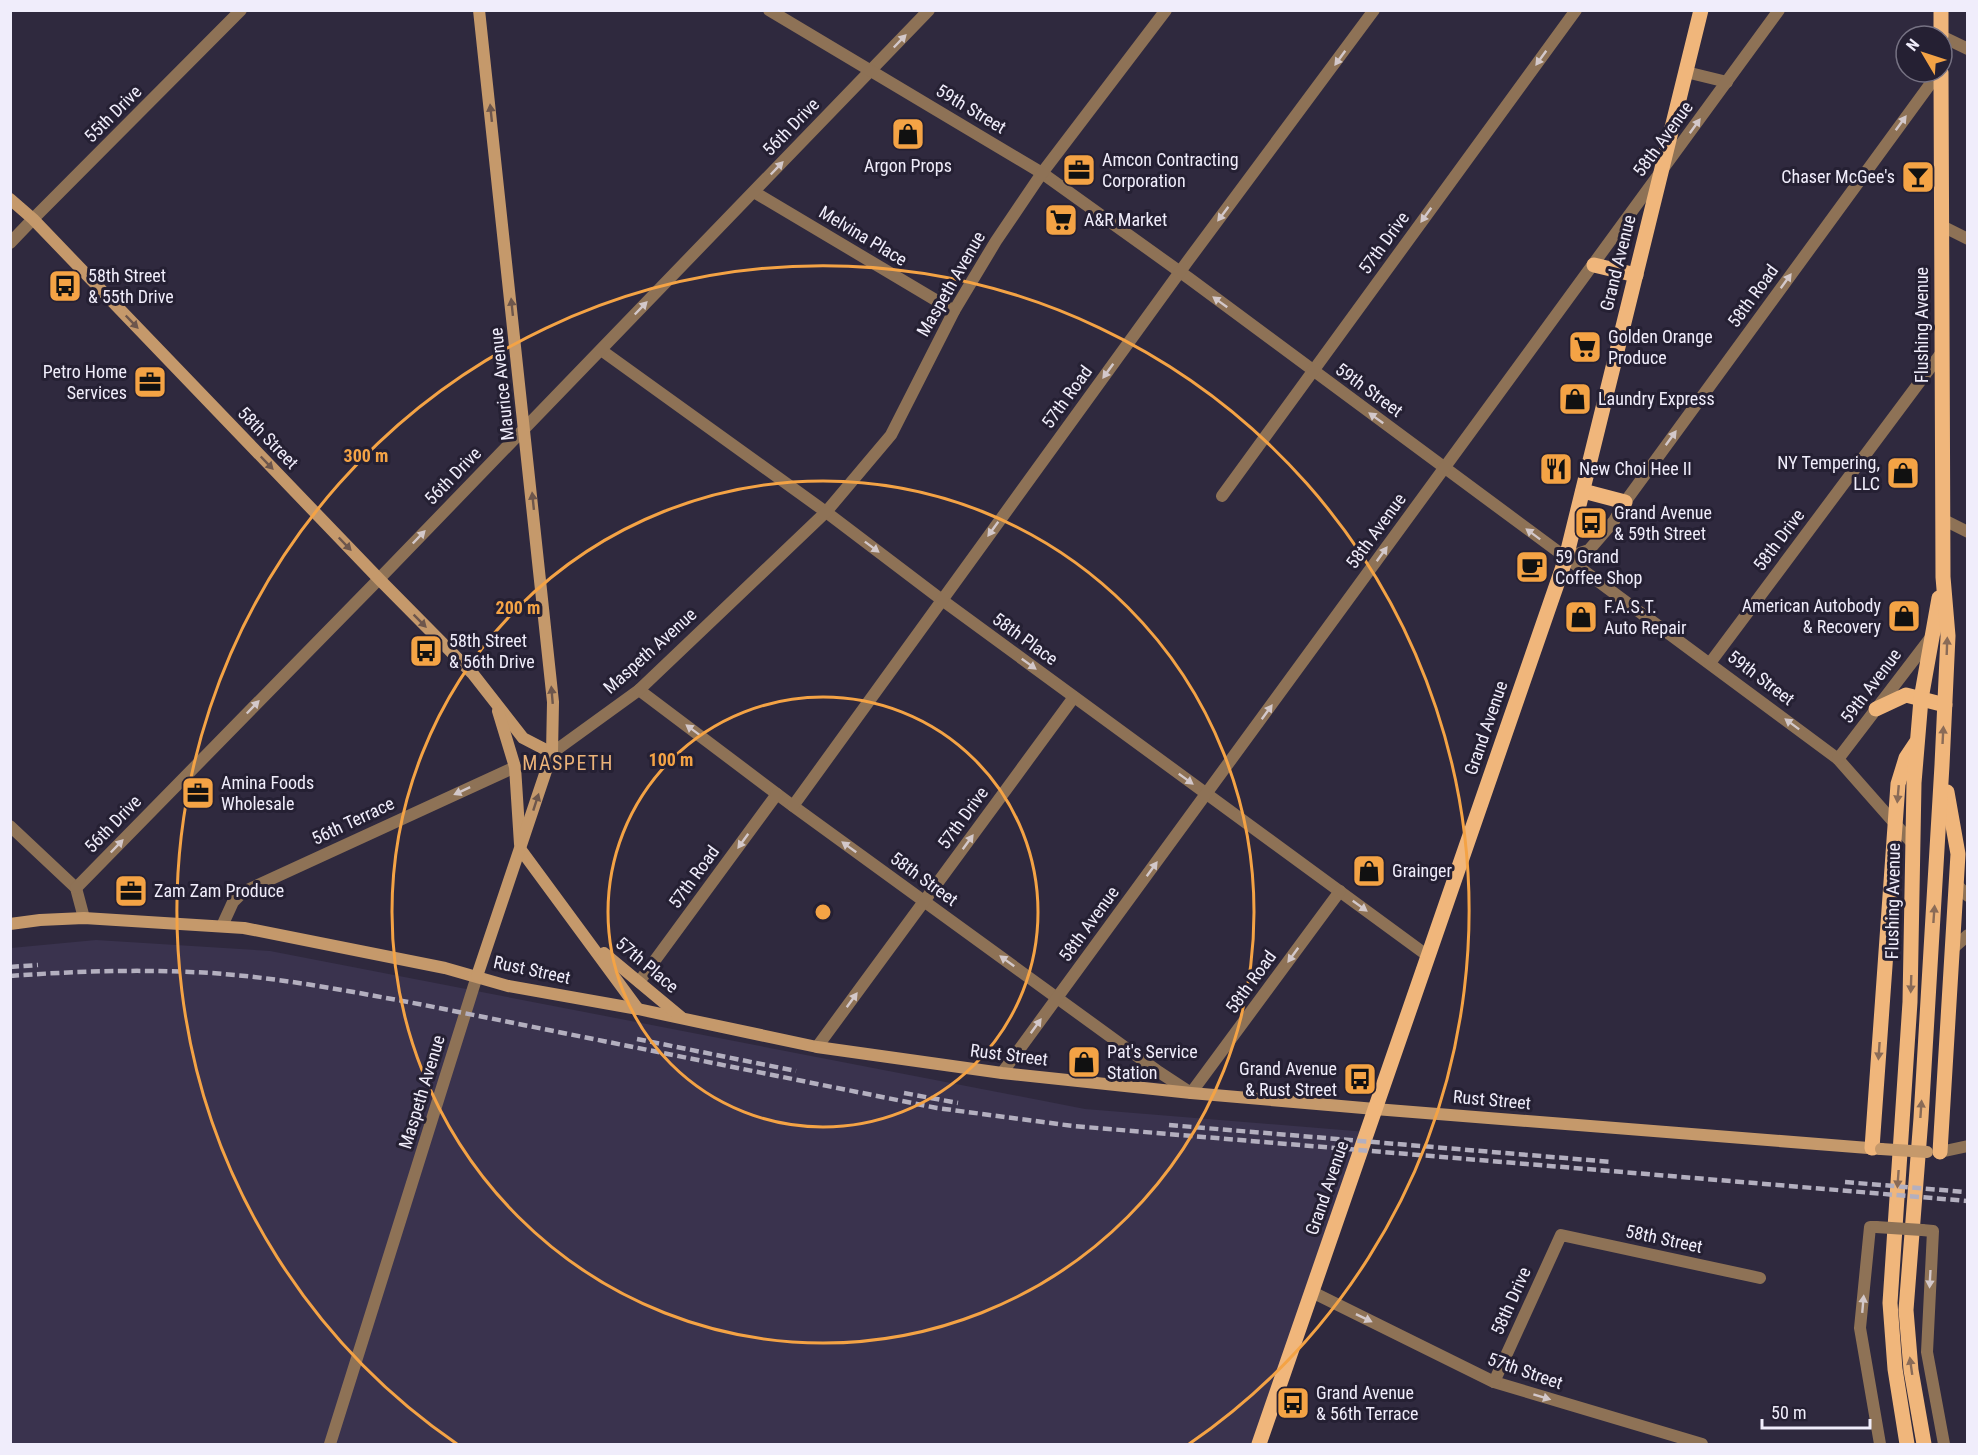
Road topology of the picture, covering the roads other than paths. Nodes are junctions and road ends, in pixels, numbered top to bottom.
1 (241, 10) edge
2 (479, 10) edge
3 (769, 10) edge
4 (929, 10) edge
5 (1166, 10) edge
6 (1374, 10) edge
7 (1576, 10) edge
8 (1701, 10) edge
9 (1779, 10) edge
10 (1954, 42) edge
11 (1968, 49) edge
12 (871, 71) junction
13 (1686, 72) junction
14 (1727, 82) junction
15 (1931, 84) edge
16 (1940, 84) edge
17 (1042, 173) junction
18 (1661, 173) junction
19 (754, 192) junction
20 (10, 199) edge
21 (33, 219) junction
22 (1942, 226) junction
23 (1968, 239) edge
24 (10, 243) edge
25 (1594, 264) junction
26 (1180, 273) junction
27 (1636, 275) junction
28 (954, 311) junction
29 (601, 350) junction
30 (1942, 352) junction
31 (1313, 371) junction
32 (525, 426) junction
33 (1445, 468) junction
34 (1582, 491) junction
35 (1222, 496) dead end
36 (1625, 502) junction
37 (826, 512) junction
38 (1942, 519) junction
39 (1968, 532) edge
40 (1566, 558) junction
41 (1943, 577) junction
42 (378, 579) junction
43 (942, 600) junction
44 (1933, 635) junction
45 (1710, 663) junction
46 (639, 690) junction
47 (1074, 697) junction
48 (1921, 699) junction
49 (496, 704) junction
50 (1945, 705) junction
51 (1876, 709) junction
52 (1918, 740) junction
53 (552, 753) junction
54 (1838, 759) junction
55 (1942, 765) junction
56 (515, 767) junction
57 (777, 794) junction
58 (1207, 794) junction
59 (793, 806) junction
60 (1896, 824) junction
61 (10, 826) edge
62 (1913, 844) junction
63 (521, 850) junction
64 (1956, 884) junction
65 (76, 888) junction
66 (1340, 891) junction
67 (1968, 896) edge
68 (925, 901) junction
69 (84, 918) junction
70 (10, 924) edge
71 (222, 926) junction
72 (1968, 935) edge
73 (589, 941) junction
74 (1951, 950) junction
75 (1428, 956) junction
76 (477, 976) junction
77 (639, 982) junction
78 (1057, 998) junction
79 (638, 1009) junction
80 (682, 1018) junction
81 (817, 1047) junction
82 (1002, 1073) junction
83 (1191, 1093) junction
84 (1375, 1109) junction
85 (1968, 1146) edge
86 (1877, 1148) junction
87 (1934, 1152) junction
88 (1561, 1235) joint
89 (1760, 1278) dead end
90 (1312, 1292) junction
91 (1494, 1382) junction
92 (330, 1444) edge
93 (1259, 1444) edge
94 (1702, 1444) edge
95 (1880, 1444) edge
96 (1907, 1444) edge
97 (1924, 1444) edge
98 (1944, 1444) edge

1 - 21 street, 55th Drive
32 -> 2 main road, Maurice Avenue
3 - 12 street, 59th Street
12 -> 4 street, 56th Drive
5 - 17 street, Maspeth Avenue
6 -> 26 street, 57th Road
7 -> 31 street, 57th Drive
8 - 13 main road, Grand Avenue
9 - 14 street, 58th Avenue
10 - 11 street
12 - 17 street, 59th Street
19 -> 12 street, 56th Drive
13 - 14 street
13 - 18 main road, Grand Avenue
18 -> 14 street, 58th Avenue
36 -> 15 street, 58th Road
16 - 22 main road, Flushing Avenue
17 - 26 street, 59th Street
17 - 28 street, Maspeth Avenue
18 - 25 street, 58th Avenue
18 - 27 main road, Grand Avenue
19 - 28 street, Melvina Place
29 -> 19 street, 56th Drive
20 - 21 main road, 58th Street
21 - 24 street, 55th Drive
21 -> 42 main road, 58th Street
22 - 23 street
22 - 30 main road, Flushing Avenue
25 - 27 main road
25 - 33 street, 58th Avenue
31 -> 26 street, 59th Street
26 -> 43 street, 57th Road
27 - 34 main road, Grand Avenue
28 - 37 street, Maspeth Avenue
29 - 32 street, 56th Drive
29 - 37 street, 58th Place
30 - 38 main road, Flushing Avenue
30 - 45 street, 58th Drive
33 -> 31 street, 59th Street
31 - 35 street, 57th Drive
42 -> 32 street, 56th Drive
53 -> 32 main road, Maurice Avenue
40 -> 33 street, 59th Street
58 -> 33 street, 58th Avenue
34 - 36 main road
34 - 40 main road, Grand Avenue
36 - 40 street, 58th Road
37 -> 43 street, 58th Place
37 - 46 street, Maspeth Avenue
38 - 39 street
38 - 41 main road, Flushing Avenue
40 - 45 street, 59th Street
40 - 75 main road, Grand Avenue
41 - 44 main road, Flushing Avenue
50 -> 41 main road, Flushing Avenue
42 -> 49 main road, 58th Street
65 -> 42 street, 56th Drive
43 -> 47 street, 58th Place
43 - 59 street, 57th Road
44 - 48 main road, Flushing Avenue
44 - 51 street, 59th Avenue
54 -> 45 street, 59th Street
46 - 53 street, Maspeth Avenue
57 -> 46 street, 58th Street
47 -> 58 street, 58th Place
68 -> 47 street, 57th Drive
48 - 50 main road
48 - 51 main road
48 - 52 main road, Flushing Avenue
49 - 53 main road, 58th Street
49 - 56 main road, 58th Street
55 -> 50 main road, Flushing Avenue
51 - 54 street, 59th Avenue
52 -> 60 main road
52 - 62 main road, Flushing Avenue
63 -> 53 main road, Maspeth Avenue
54 - 60 street, 59th Street
55 - 64 main road
97 -> 55 main road, Flushing Avenue
56 - 63 main road, 58th Street
56 -> 71 street, 56th Terrace
57 - 59 street, 58th Street
57 -> 77 street, 57th Road
58 - 66 street, 58th Place
78 -> 58 street, 58th Avenue
68 -> 59 street, 58th Street
60 - 62 street, 59th Street
60 -> 86 main road
61 - 65 street
62 -> 96 main road, Flushing Avenue
63 - 73 main road, 57th Place
63 - 76 main road, Maspeth Avenue
64 - 67 street
64 - 74 main road
65 - 69 street
66 -> 75 street, 58th Place
66 -> 83 street, 58th Road
78 -> 68 street, 58th Street
81 -> 68 street, 57th Drive
69 - 70 main road, Rust Street
69 - 71 main road, Rust Street
71 - 76 main road, Rust Street
72 - 74 street
73 - 77 main road, 57th Place
73 - 79 main road, 57th Place
74 - 87 main road
75 - 84 main road, Grand Avenue
76 - 79 main road, Rust Street
76 - 92 street, Maspeth Avenue
77 - 80 main road, 57th Place
82 -> 78 street, 58th Avenue
78 - 83 street, 58th Street
79 - 80 main road, Rust Street
80 - 81 main road, Rust Street
81 - 82 main road, Rust Street
82 - 83 main road, Rust Street
83 - 84 main road, Rust Street
84 - 86 main road, Rust Street
84 - 90 main road, Grand Avenue
85 - 87 street
86 - 87 main road, Rust Street, bridge
88 - 89 street, 58th Street
88 - 91 street, 58th Drive
90 -> 91 street, 57th Street
90 - 93 main road, Grand Avenue
91 -> 94 street, 57th Street
95 -> 98 street, bridge

